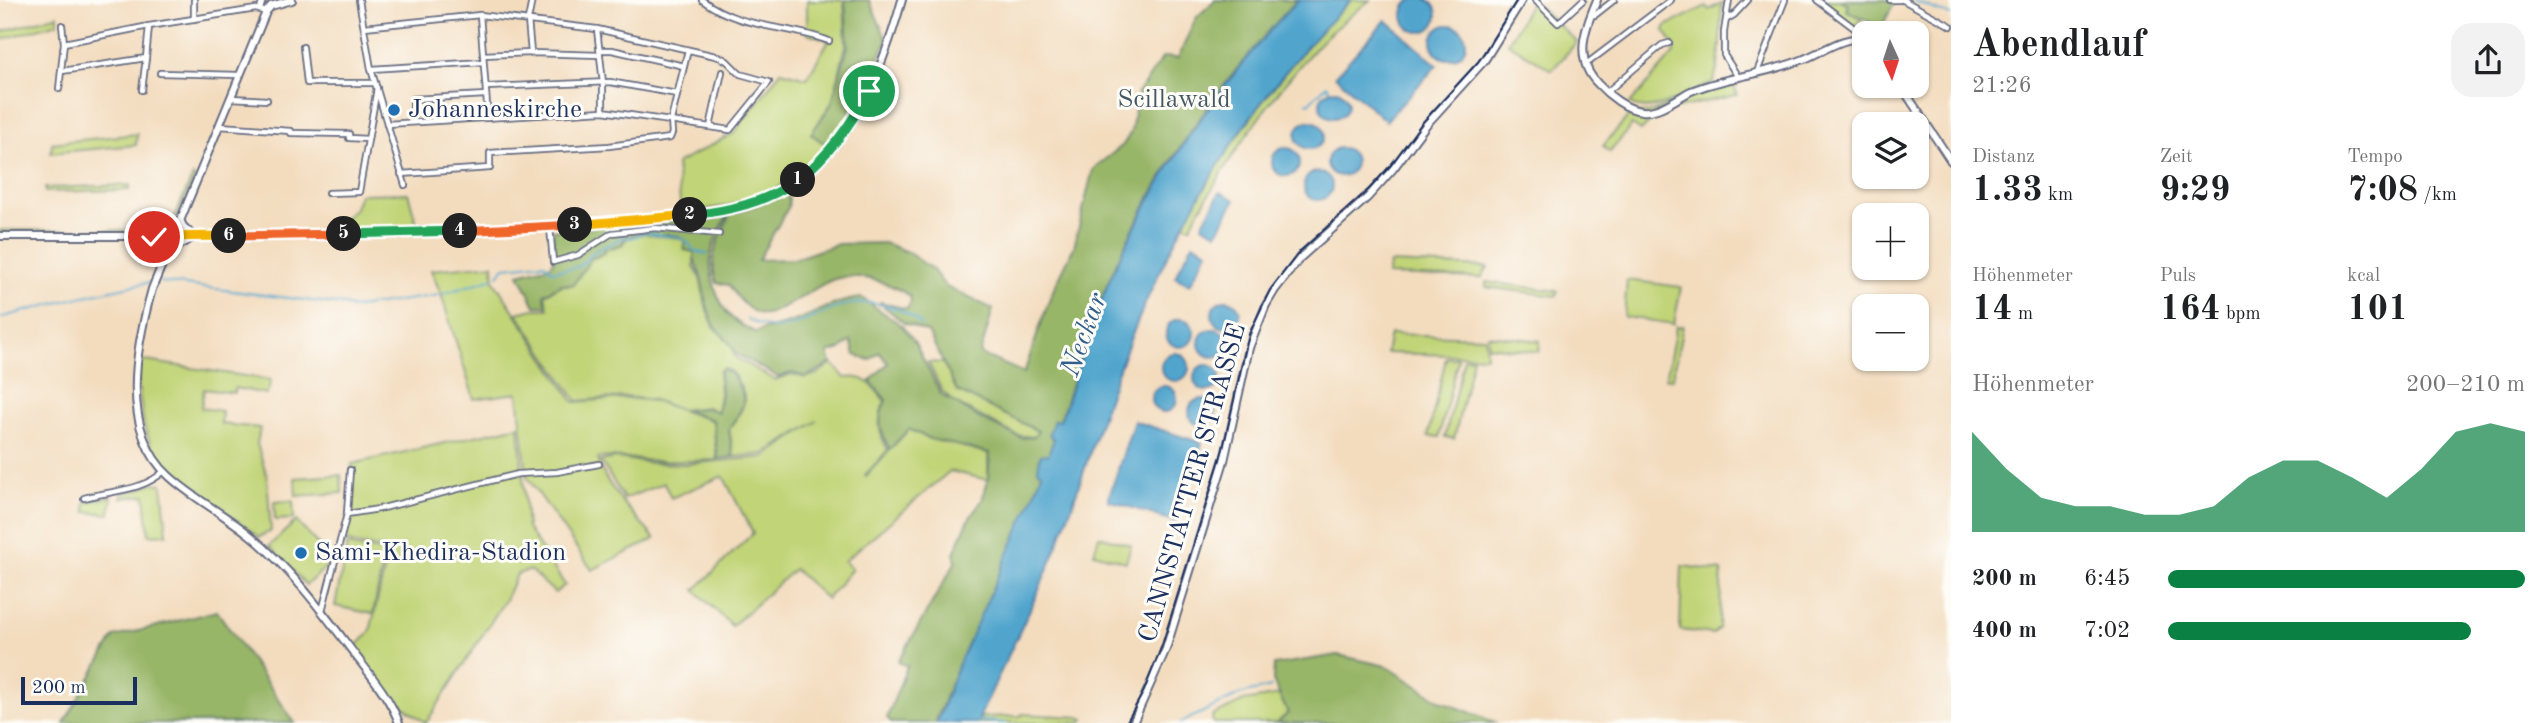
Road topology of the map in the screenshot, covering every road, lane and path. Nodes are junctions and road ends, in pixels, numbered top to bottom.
1 (194, 0) edge
2 (264, 0) edge
3 (292, 0) edge
4 (359, 0) edge
5 (532, 0) edge
6 (702, 0) edge
7 (902, 0) edge
8 (1522, 0) edge
9 (1535, 0) edge
10 (1583, 0) edge
11 (1597, 0) edge
12 (1614, 0) edge
13 (1729, 0) edge
14 (1748, 0) edge
15 (1785, 0) edge
16 (1817, 0) edge
17 (1890, 0) edge
18 (1902, 0) edge
19 (1666, 1) edge
20 (271, 6) junction
21 (263, 10) junction
22 (480, 15) junction
23 (1591, 15) junction
24 (194, 19) junction
25 (528, 20) junction
26 (1726, 20) junction
27 (62, 25) dead end
28 (149, 26) junction
29 (1852, 26) edge
30 (1951, 26) edge
31 (363, 27) junction
32 (597, 29) junction
33 (1852, 40) edge
34 (828, 41) dead end
35 (64, 43) junction
36 (1669, 43) dead end
37 (303, 47) dead end
38 (688, 50) junction
39 (600, 52) junction
40 (531, 53) junction
41 (483, 55) junction
42 (146, 58) junction
43 (483, 62) junction
44 (1584, 65) junction
45 (684, 66) junction
46 (371, 69) junction
47 (62, 71) junction
48 (722, 72) dead end
49 (1757, 72) junction
50 (160, 73) dead end
51 (239, 75) junction
52 (1738, 77) junction
53 (603, 83) junction
54 (376, 85) junction
55 (486, 87) junction
56 (59, 89) dead end
57 (142, 90) dead end
58 (1607, 92) junction
59 (677, 94) junction
60 (486, 95) junction
61 (230, 97) junction
62 (1909, 98) edge
63 (267, 100) dead end
64 (603, 111) junction
65 (488, 118) junction
66 (671, 120) junction
67 (413, 122) junction
68 (387, 124) junction
69 (218, 126) junction
70 (710, 127) junction
71 (368, 139) junction
72 (1951, 161) edge
73 (401, 174) junction
74 (405, 185) dead end
75 (328, 193) dead end
76 (180, 220) junction
77 (550, 227) junction
78 (719, 234) dead end
79 (0, 236) edge
80 (194, 236) junction
81 (154, 237) junction
82 (174, 237) junction
83 (167, 253) junction
84 (599, 464) dead end
85 (350, 470) dead end
86 (164, 471) junction
87 (84, 498) dead end
88 (346, 514) junction
89 (322, 611) junction
90 (399, 723) edge
91 (1133, 723) edge

1 - 24 street
2 - 20 street
2 - 21 street
3 - 20 main road
4 - 31 street
5 - 25 street
6 - 34 street
7 - 77 main road
8 - 91 main road, CANNSTATTER STRASSE
9 - 10 street
11 - 23 main road
12 - 23 street
13 - 26 street
14 - 26 street
15 - 49 street
16 - 29 street
17 - 18 street
18 - 30 street
19 - 44 street
20 - 21 main road
21 - 24 street
21 - 51 main road
22 - 25 street
22 - 31 street
22 - 41 street
23 - 44 main road
24 - 28 street
25 - 32 street
25 - 40 street
26 - 52 street
27 - 35 street
28 - 35 street
28 - 42 street
31 - 46 street
32 - 38 street
32 - 39 street
33 - 49 main road
35 - 47 street
36 - 58 street
37 - 54 street
38 - 45 street
38 - 70 street
39 - 40 street
39 - 45 street
39 - 53 street
40 - 41 street
41 - 43 street
42 - 47 street
42 - 57 street
43 - 46 street
43 - 55 street
44 - 58 main road
45 - 59 street
46 - 54 street
47 - 56 street
48 - 70 street
49 - 52 main road
50 - 51 street
51 - 61 main road
52 - 58 main road
53 - 55 street
53 - 59 street
53 - 64 street
54 - 68 street
54 - 71 street
55 - 60 street
59 - 66 street
60 - 65 street
60 - 67 street
61 - 63 street
61 - 69 main road
62 - 72 main road
64 - 65 street
64 - 66 street
65 - 67 street
66 - 70 street
66 - 73 street
67 - 68 street
68 - 73 street
69 - 71 street
69 - 76 main road
71 - 75 street
73 - 74 street
76 - 80 main road
76 - 82 main road
77 - 78 street
77 - 80 main road
79 - 81 main road
80 - 82 main road
80 - 83 main road
81 - 82 main road
81 - 83 main road
82 - 83 main road
83 - 86 main road
84 - 88 street
85 - 88 street
86 - 87 street
86 - 89 main road
88 - 89 street
89 - 90 main road

